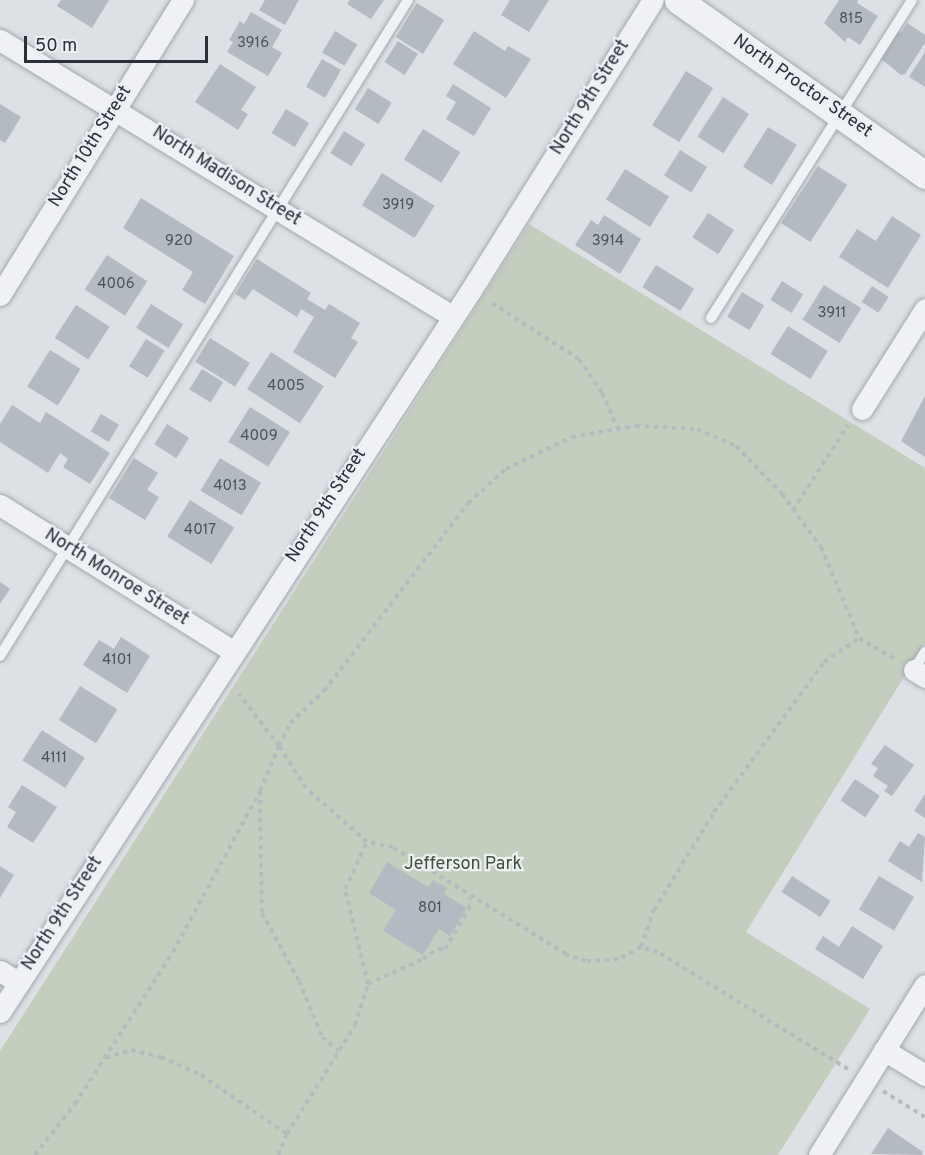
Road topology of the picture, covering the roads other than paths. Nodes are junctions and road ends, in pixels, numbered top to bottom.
1 (183, 0) edge
2 (408, 0) edge
3 (653, 0) edge
4 (678, 0) edge
5 (912, 0) edge
6 (0, 40) edge
7 (116, 108) junction
8 (841, 113) junction
9 (925, 175) edge
10 (279, 210) junction
11 (0, 295) edge
12 (925, 309) edge
13 (452, 316) junction
14 (711, 318) dead end
15 (862, 409) road end
16 (0, 506) edge
17 (68, 548) junction
18 (233, 651) junction
19 (925, 652) edge
20 (0, 656) edge
21 (920, 674) edge
22 (0, 971) edge
23 (19, 983) junction
24 (925, 985) edge
25 (0, 1012) edge
26 (884, 1050) junction
27 (925, 1075) edge
28 (819, 1155) edge

1 - 7 street, North 10th Street
2 - 10 lane
3 - 13 street, North 9th Street
4 - 8 street, North Proctor Street
5 - 8 lane
6 - 7 street, North Madison Street
7 - 10 street, North Madison Street
7 - 11 street, North 10th Street
8 - 9 street, North Proctor Street
8 - 14 lane
10 - 13 street, North Madison Street
10 - 17 lane
12 - 15 street
13 - 18 street, North 9th Street
16 - 17 street, North Monroe Street
17 - 18 street, North Monroe Street
17 - 20 lane
18 - 23 street, North 9th Street
19 - 21 lane
22 - 23 street
23 - 25 street, North 9th Street
24 - 26 street
26 - 27 street
26 - 28 street

